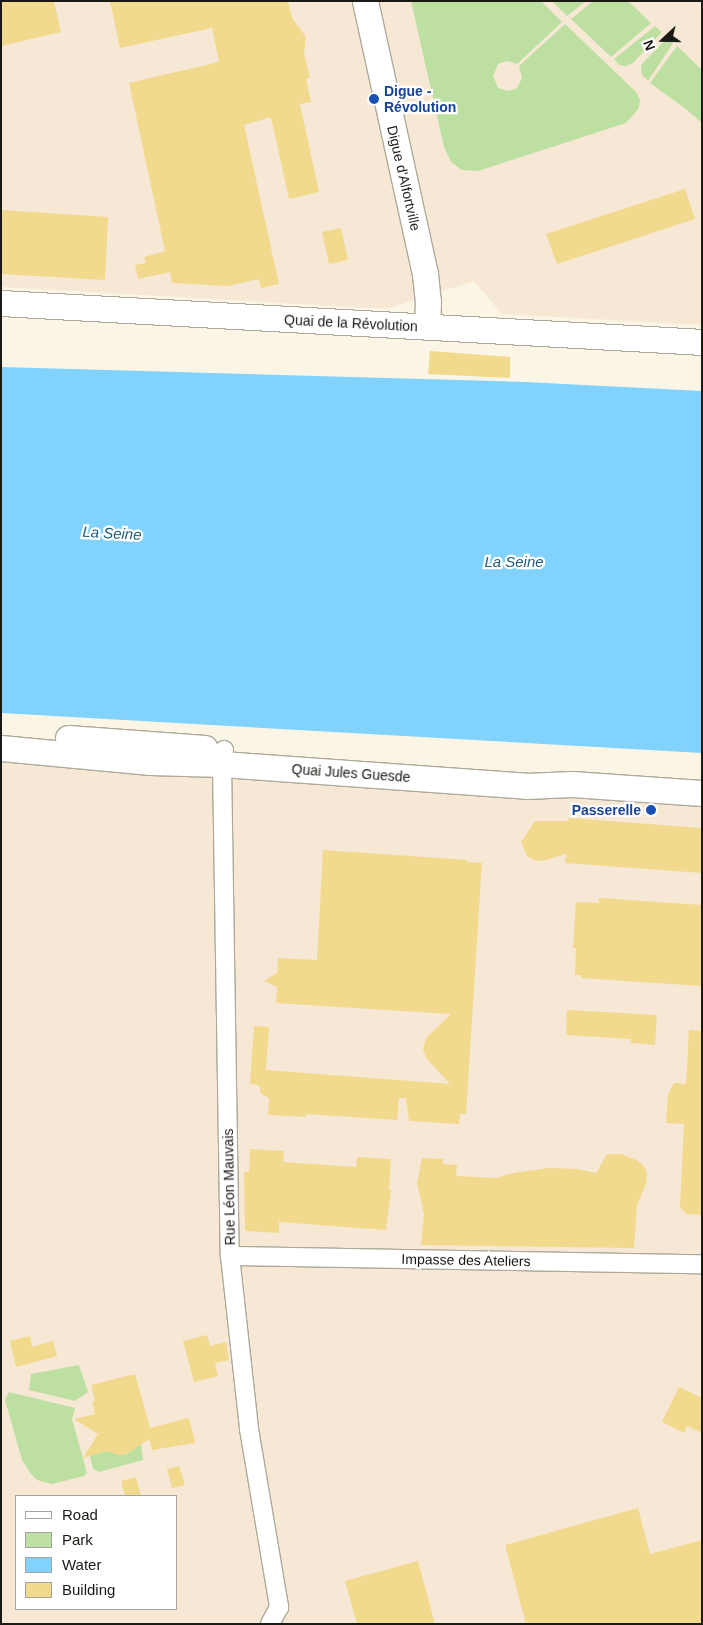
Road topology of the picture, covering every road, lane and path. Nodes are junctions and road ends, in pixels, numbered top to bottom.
1 (365, 1) edge
2 (1, 303) edge
3 (427, 327) junction
4 (702, 342) edge
5 (1, 733) edge
6 (1, 748) edge
7 (223, 757) junction
8 (702, 780) edge
9 (702, 793) edge
10 (230, 1256) junction
11 (702, 1264) edge
12 (270, 1624) edge

1 - 3 main road, Digue d'Alfortville
2 - 3 main road, Quai de la Révolution
3 - 4 main road, Quai de la Révolution
5 - 7 main road, Quai Jules Guesde
6 - 7 main road, Quai Jules Guesde
7 - 8 main road, Quai Jules Guesde
7 - 9 main road, Quai Jules Guesde
7 - 10 street, Rue Léon Mauvais
10 - 11 street, Impasse des Ateliers
10 - 12 street, Rue Léon Mauvais

